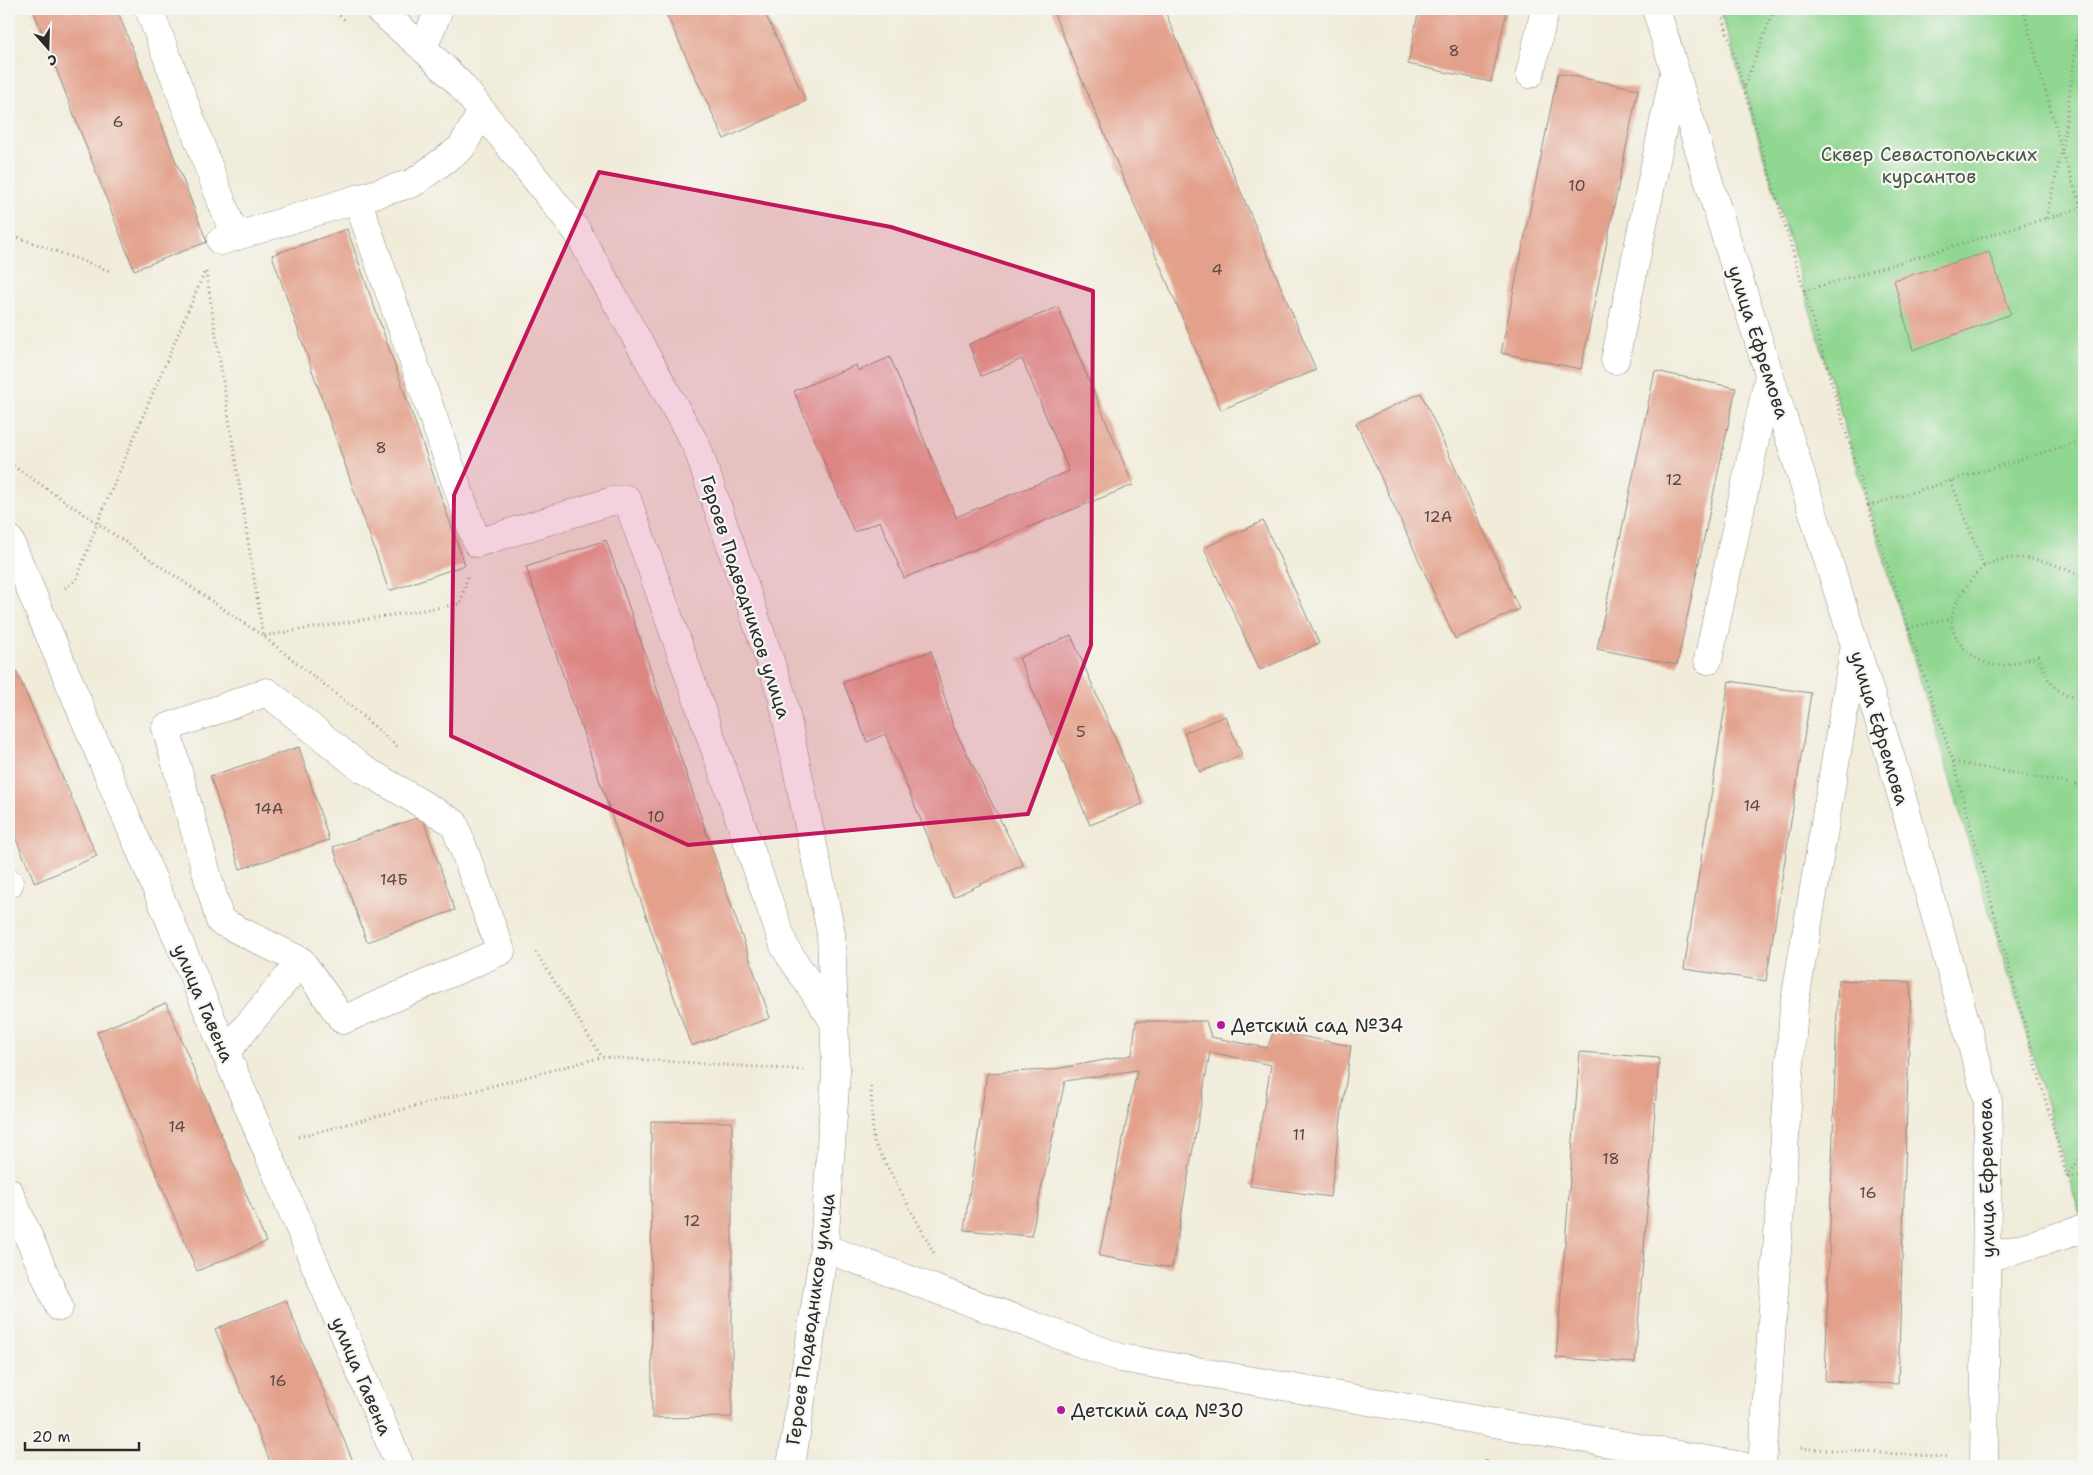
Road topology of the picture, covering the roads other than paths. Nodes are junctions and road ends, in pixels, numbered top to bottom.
1 (149, 9) edge
2 (378, 9) edge
3 (438, 9) edge
4 (1545, 9) edge
5 (1656, 9) edge
6 (423, 48) junction
7 (1675, 70) junction
8 (1530, 74) dead end
9 (482, 112) junction
10 (357, 200) junction
11 (1615, 360) dead end
12 (1769, 374) junction
13 (9, 539) edge
14 (1855, 646) junction
15 (1708, 660) dead end
16 (301, 961) junction
17 (835, 1022) junction
18 (225, 1053) junction
19 (9, 1192) edge
20 (2084, 1229) edge
21 (824, 1248) junction
22 (1987, 1258) junction
23 (59, 1307) dead end
24 (1762, 1456) edge
25 (1638, 1457) edge
26 (400, 1466) edge
27 (791, 1466) edge
28 (1742, 1466) edge
29 (1984, 1466) edge

1 - 10 street
2 - 6 street, Героев Подводников улица
3 - 6 street
4 - 8 street
5 - 7 street, улица Ефремова
6 - 9 street, Героев Подводников улица
7 - 11 street
7 - 12 street, улица Ефремова
9 - 10 street
9 - 17 street, Героев Подводников улица
10 - 17 street
12 - 14 street, улица Ефремова
12 - 15 street
13 - 18 street, улица Гавена
14 - 22 street, улица Ефремова
14 - 24 street
16 - 16 street
16 - 18 street
17 - 21 street, Героев Подводников улица
18 - 26 street, улица Гавена
19 - 23 street
20 - 22 street
21 - 25 street
21 - 27 street, Героев Подводников улица
22 - 29 street, улица Ефремова
25 - 28 street

